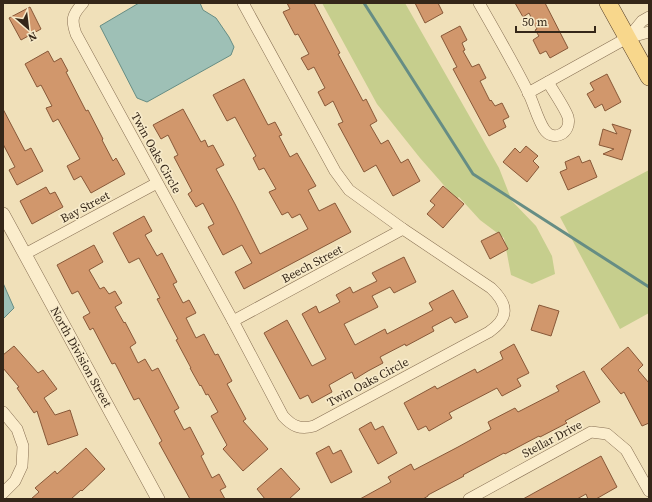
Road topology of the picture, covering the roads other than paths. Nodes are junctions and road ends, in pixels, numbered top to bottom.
1 (82, 3) edge
2 (243, 3) edge
3 (479, 3) edge
4 (608, 3) edge
5 (649, 17) edge
6 (649, 32) edge
7 (627, 38) junction
8 (649, 78) edge
9 (548, 82) junction
10 (528, 93) junction
11 (157, 183) junction
12 (3, 214) edge
13 (403, 229) junction
14 (25, 254) junction
15 (233, 321) junction
16 (3, 412) edge
17 (649, 491) edge
18 (3, 493) edge
19 (158, 499) edge
20 (469, 499) edge

1 - 11 street, Twin Oaks Circle
2 - 13 street, Twin Oaks Circle
3 - 10 street
4 - 7 main road
5 - 7 street
6 - 7 street
7 - 8 main road
7 - 9 street
9 - 10 street
9 - 10 street
11 - 14 street, Bay Street
11 - 15 street, Twin Oaks Circle
12 - 14 street, North Division Street
13 - 15 street, Beech Street
13 - 15 street, Twin Oaks Circle
14 - 19 street, North Division Street
16 - 18 street
17 - 20 street, Stellar Drive

